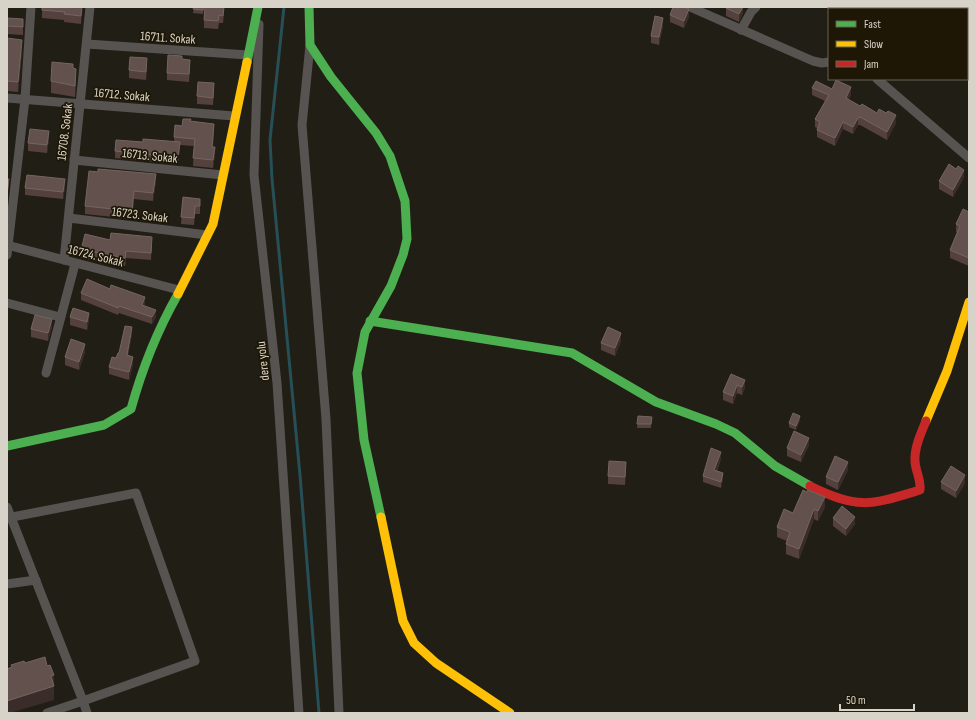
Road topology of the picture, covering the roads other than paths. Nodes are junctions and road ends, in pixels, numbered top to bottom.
1 (31, 7) edge
2 (90, 7) edge
3 (259, 7) edge
4 (309, 7) edge
5 (690, 7) edge
6 (756, 7) edge
7 (741, 30) junction
8 (86, 44) junction
9 (310, 45) junction
10 (248, 55) junction
11 (828, 62) edge
12 (878, 80) edge
13 (7, 98) edge
14 (24, 99) junction
15 (81, 104) junction
16 (234, 116) junction
17 (969, 158) edge
18 (74, 160) junction
19 (223, 175) junction
20 (69, 218) junction
21 (208, 235) junction
22 (8, 248) edge
23 (64, 260) junction
24 (75, 264) junction
25 (180, 290) junction
26 (969, 302) edge
27 (7, 303) edge
28 (60, 317) junction
29 (370, 321) junction
30 (46, 372) dead end
31 (7, 446) edge
32 (7, 507) edge
33 (9, 517) edge
34 (36, 580) junction
35 (7, 584) edge
36 (82, 701) junction
37 (47, 713) edge
38 (87, 713) edge
39 (298, 713) edge
40 (339, 713) edge
41 (510, 713) edge

1 - 14 street
2 - 8 street, 16708. Sokak
3 - 10 street
3 - 39 street, dere yolu
4 - 9 street
5 - 7 street
6 - 7 street
7 - 11 street
8 - 10 street, 16711. Sokak
8 - 15 street, 16708. Sokak
9 - 29 street
9 - 40 street
10 - 16 street
12 - 17 street
13 - 14 street, 16712. Sokak
14 - 15 street, 16712. Sokak
14 - 22 street
15 - 16 street, 16712. Sokak
15 - 18 street, 16708. Sokak
16 - 19 street
18 - 19 street, 16713. Sokak
18 - 20 street, 16708. Sokak
19 - 21 street
20 - 21 street, 16723. Sokak
20 - 23 street, 16708. Sokak
21 - 25 street
22 - 23 street, 16724. Sokak
23 - 24 street, 16724. Sokak
24 - 25 street, 16724. Sokak
24 - 28 street
25 - 31 street
26 - 29 street
27 - 28 street
28 - 30 street
29 - 41 street
32 - 33 street
33 - 34 street
33 - 36 street
34 - 35 street
34 - 36 street
36 - 37 street
36 - 38 street

